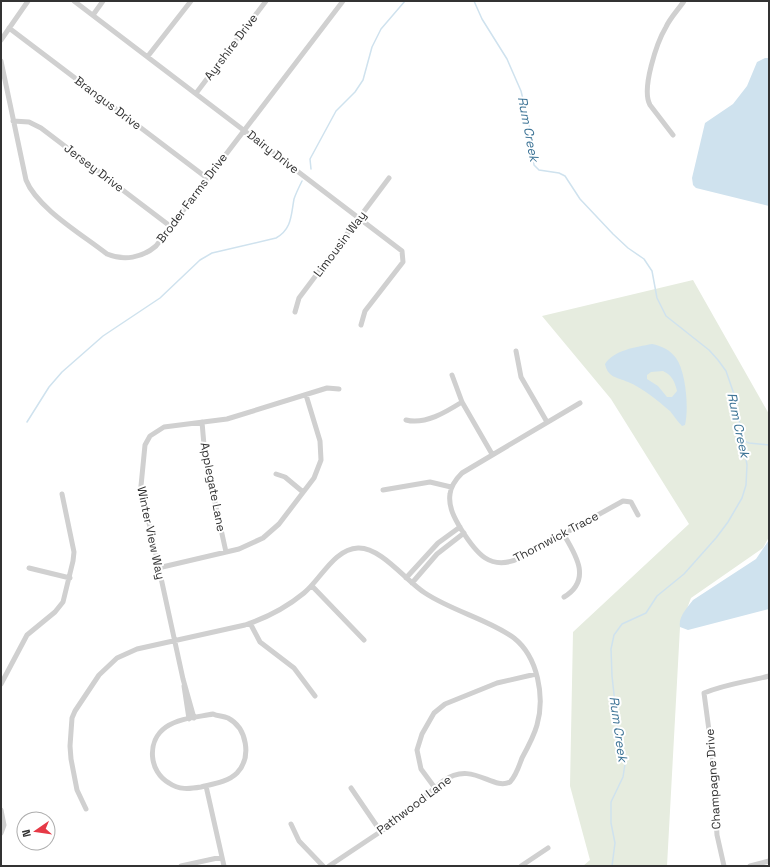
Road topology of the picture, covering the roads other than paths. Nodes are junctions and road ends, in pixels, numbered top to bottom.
1 (28, 1) edge
2 (74, 1) edge
3 (103, 1) edge
4 (191, 1) edge
5 (266, 1) edge
6 (343, 1) edge
7 (684, 1) edge
8 (93, 15) junction
9 (9, 28) junction
10 (1, 40) edge
11 (148, 56) junction
12 (1, 61) edge
13 (197, 92) junction
14 (14, 121) junction
15 (244, 130) junction
16 (673, 135) dead end
17 (207, 178) junction
18 (390, 178) dead end
19 (360, 218) junction
20 (170, 226) junction
21 (295, 312) dead end
22 (362, 325) dead end
23 (516, 351) dead end
24 (452, 375) dead end
25 (339, 389) dead end
26 (306, 395) junction
27 (462, 402) junction
28 (580, 403) dead end
29 (406, 420) dead end
30 (202, 422) junction
31 (547, 422) junction
32 (492, 454) junction
33 (276, 474) dead end
34 (451, 487) junction
35 (383, 490) dead end
36 (303, 492) junction
37 (62, 494) dead end
38 (638, 515) dead end
39 (460, 527) junction
40 (464, 533) junction
41 (564, 534) junction
42 (431, 550) junction
43 (226, 552) junction
44 (437, 554) junction
45 (29, 568) dead end
46 (158, 568) junction
47 (70, 578) junction
48 (406, 578) junction
49 (412, 583) junction
50 (312, 586) junction
51 (564, 597) dead end
52 (250, 624) junction
53 (174, 640) junction
54 (364, 640) dead end
55 (536, 674) junction
56 (769, 676) edge
57 (1, 684) edge
58 (315, 696) dead end
59 (191, 718) junction
60 (206, 786) junction
61 (351, 788) dead end
62 (435, 788) junction
63 (86, 809) dead end
64 (1, 810) edge
65 (291, 824) dead end
66 (381, 832) junction
67 (1, 833) edge
68 (548, 848) dead end
69 (222, 857) junction
70 (769, 861) edge
71 (181, 866) edge
72 (224, 866) edge
73 (323, 866) edge
74 (329, 866) edge
75 (521, 866) edge
76 (724, 866) edge
77 (750, 866) edge

1 - 9 street
2 - 8 street, Dairy Drive
3 - 8 street
4 - 11 street
5 - 13 street, Ayrshire Drive
6 - 15 street, Broder Farms Drive
7 - 16 street
8 - 11 street, Dairy Drive
9 - 10 street
9 - 17 street, Brangus Drive
11 - 13 street, Dairy Drive
12 - 14 street, Broder Farms Drive
13 - 15 street, Dairy Drive
14 - 20 street, Jersey Drive
14 - 20 street, Broder Farms Drive
15 - 17 street, Broder Farms Drive
15 - 19 street, Dairy Drive
17 - 20 street, Broder Farms Drive
18 - 19 street, Limousin Way
19 - 21 street, Limousin Way
19 - 22 street, Dairy Drive
23 - 31 street
24 - 27 street
25 - 26 street, Winter View Way
26 - 30 street, Winter View Way
26 - 36 street
27 - 29 street
27 - 32 street
28 - 31 street
30 - 43 street, Applegate Lane
30 - 46 street, Winter View Way
31 - 32 street
32 - 34 street
33 - 36 street
34 - 35 street
34 - 39 street, Thornwick Trace
36 - 43 street
37 - 47 street
38 - 41 street, Thornwick Trace
39 - 40 street, Thornwick Trace
39 - 42 street
40 - 41 street, Thornwick Trace
40 - 44 street
41 - 51 street
42 - 44 street
42 - 48 street
43 - 46 street
44 - 49 street
45 - 47 street
46 - 53 street, Winter View Way
47 - 57 street
48 - 49 street
48 - 50 street
49 - 55 street
50 - 52 street
50 - 54 street
52 - 53 street
52 - 58 street
53 - 59 street, Winter View Way
53 - 63 street
55 - 62 street
55 - 62 street, Pathwood Lane
56 - 76 street, Champagne Drive
59 - 60 street
59 - 60 street
60 - 69 street
61 - 66 street
62 - 66 street, Pathwood Lane
64 - 67 street
65 - 73 street
66 - 74 street, Pathwood Lane
68 - 75 street
69 - 71 street
69 - 72 street
70 - 77 street

